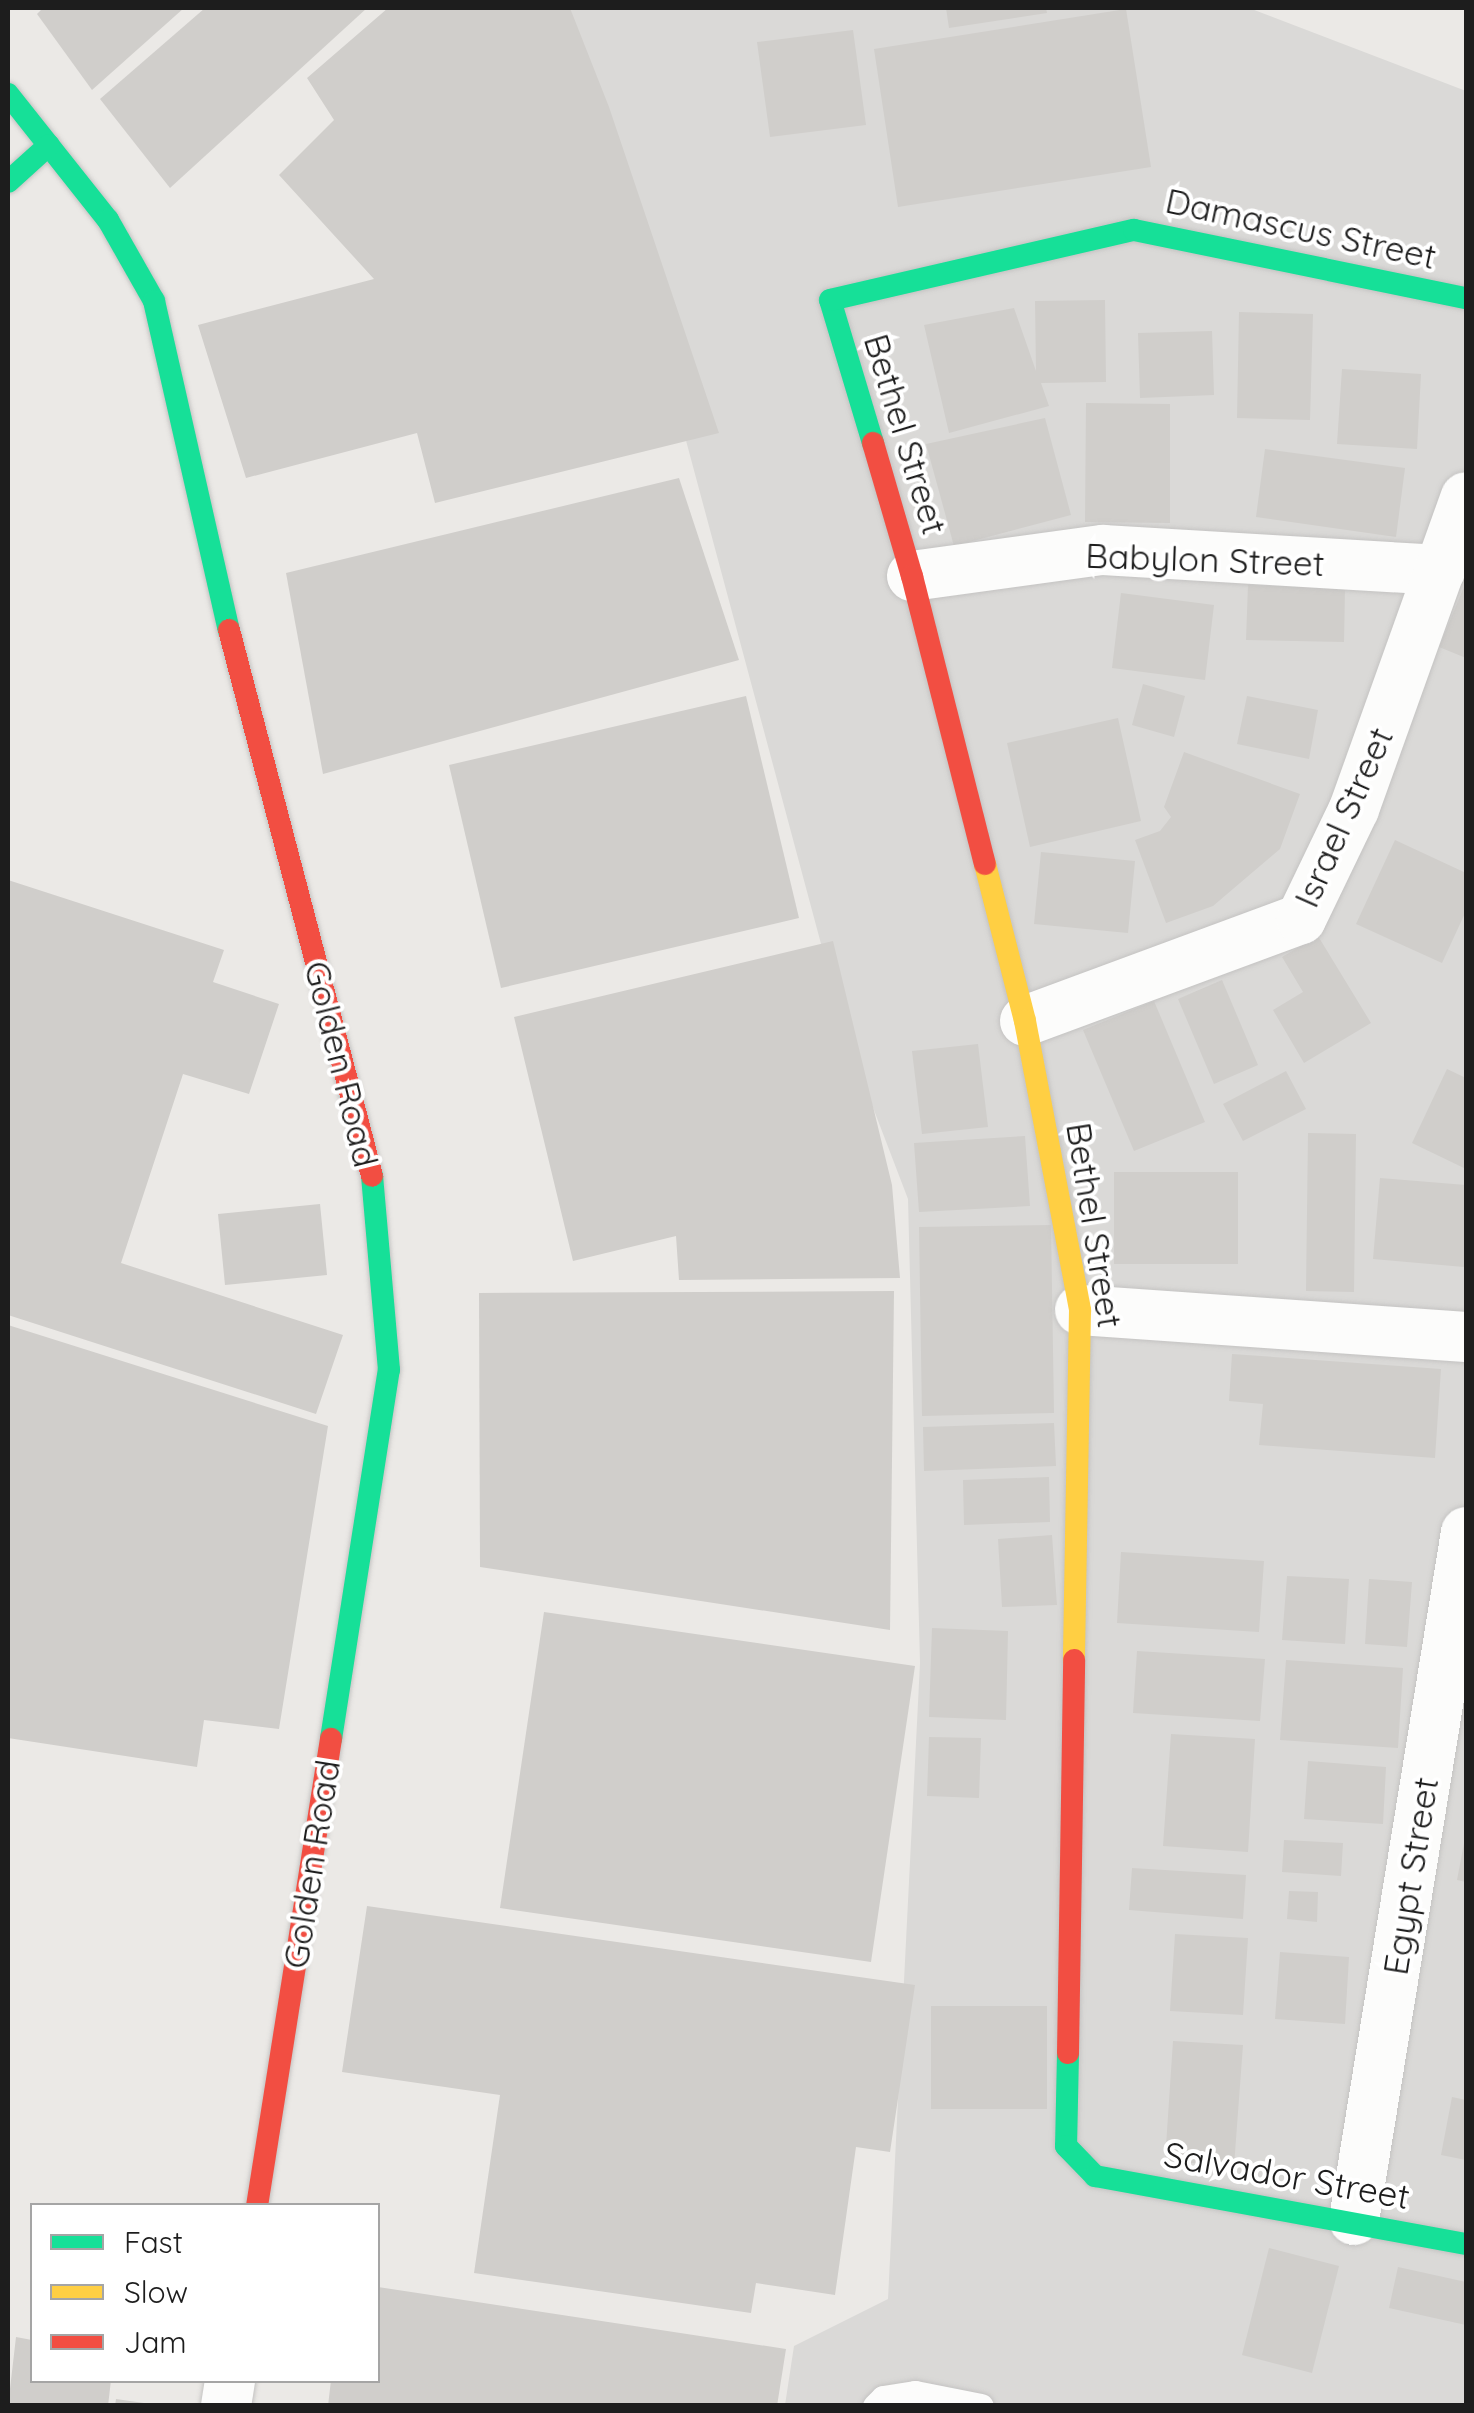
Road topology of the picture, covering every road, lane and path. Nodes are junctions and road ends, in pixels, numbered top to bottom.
1 (8, 94) edge
2 (49, 144) junction
3 (8, 182) edge
4 (1466, 298) edge
5 (830, 300) joint
6 (1466, 497) edge
7 (1440, 570) junction
8 (912, 576) junction
9 (1025, 1021) junction
10 (1080, 1310) junction
11 (1466, 1336) edge
12 (1466, 1532) edge
13 (1095, 2176) joint
14 (258, 2203) edge
15 (1354, 2220) junction
16 (1466, 2244) edge
17 (875, 2406) edge
18 (981, 2406) edge

1 - 2 street, Golden Road
2 - 3 street
2 - 14 street, Golden Road
4 - 5 street, Damascus Street
5 - 8 street, Bethel Street
6 - 7 street, Israel Street
7 - 8 street, Babylon Street
7 - 9 street, Israel Street
8 - 9 street, Bethel Street
9 - 10 street, Bethel Street
10 - 11 street
10 - 13 street, Bethel Street
12 - 15 street, Egypt Street
13 - 15 street, Salvador Street
15 - 16 street, Salvador Street
17 - 18 lane

